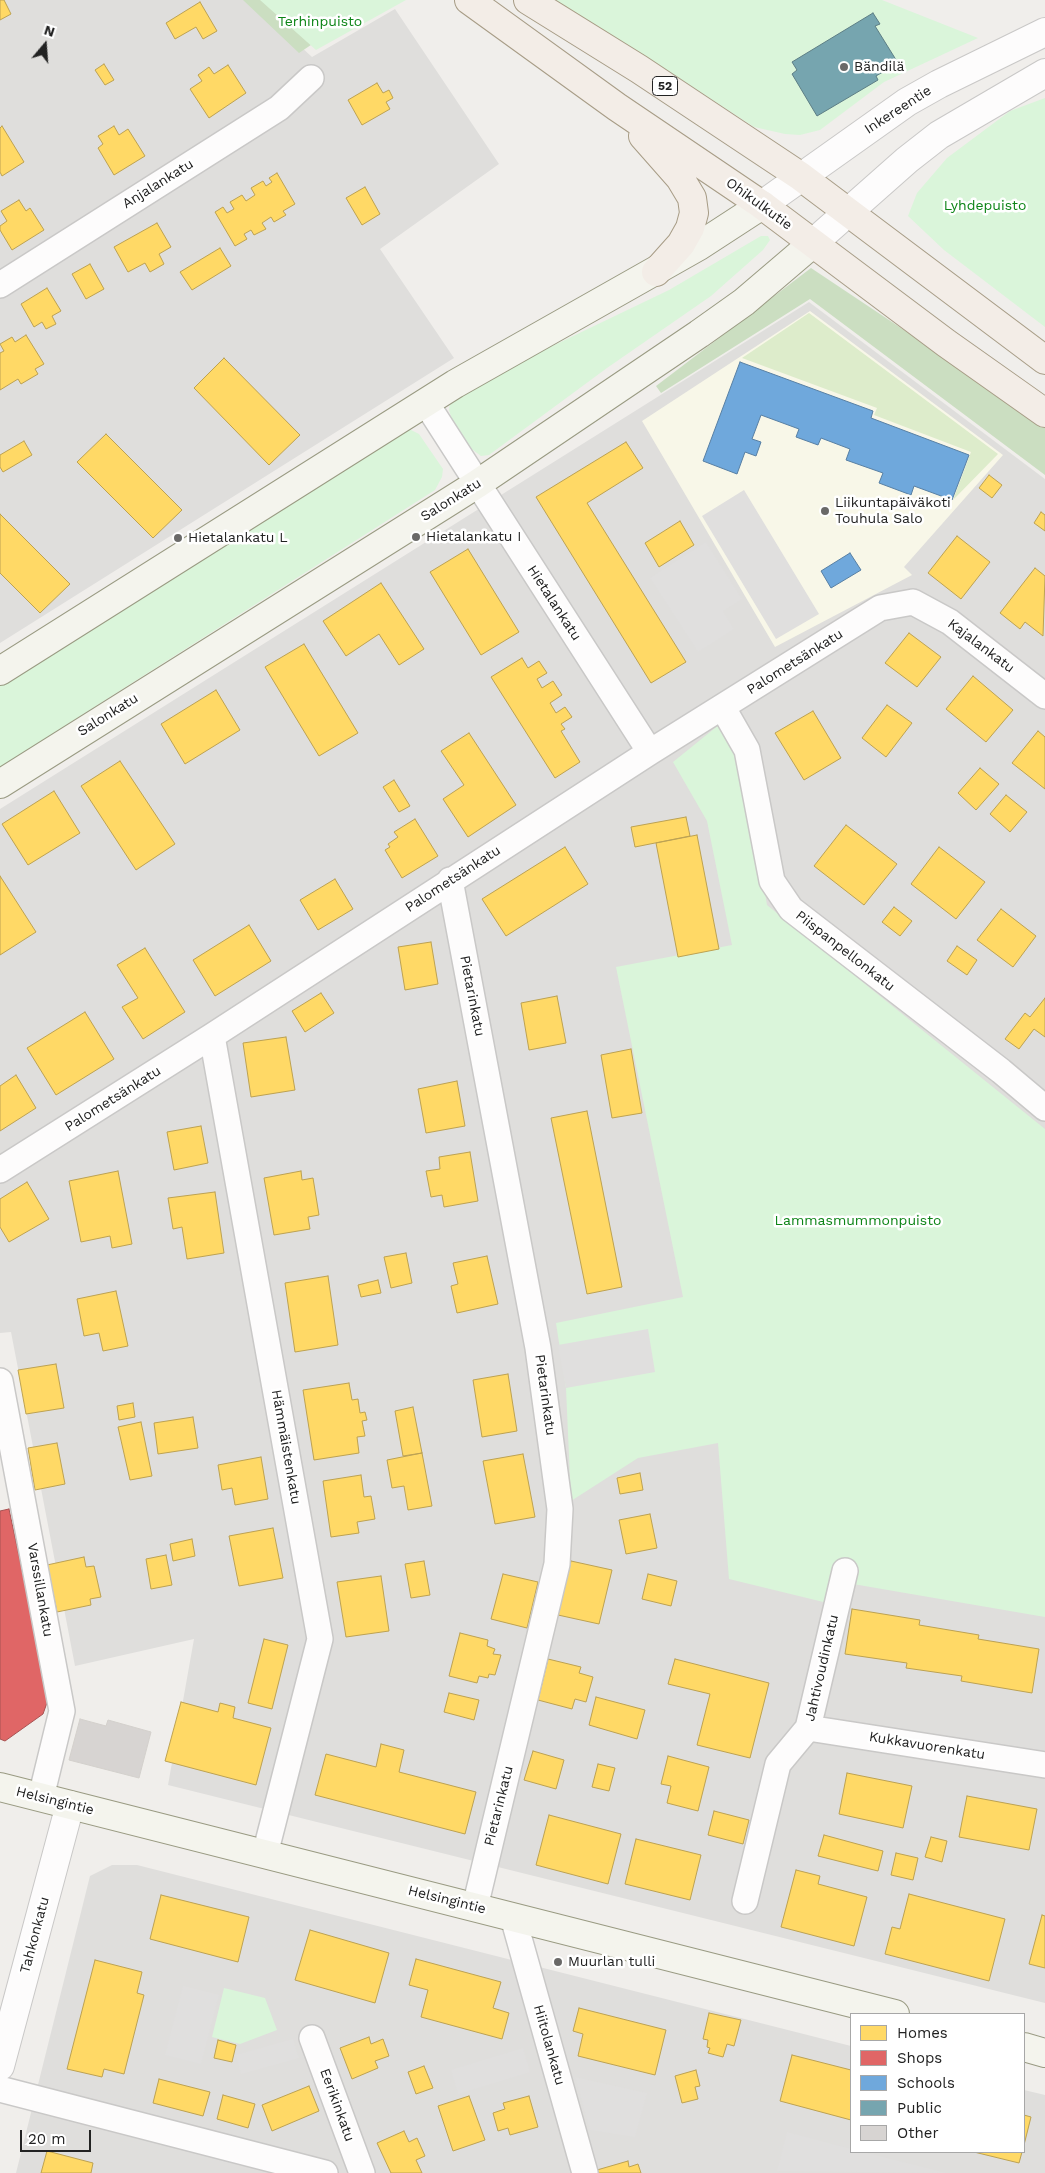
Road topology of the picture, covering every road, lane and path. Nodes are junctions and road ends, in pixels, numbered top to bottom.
1 (469, 0) edge
2 (528, 0) edge
3 (1045, 32) edge
4 (1045, 73) edge
5 (311, 78) dead end
6 (618, 107) junction
7 (800, 176) junction
8 (762, 205) junction
9 (848, 213) junction
10 (812, 244) junction
11 (656, 272) junction
12 (0, 285) edge
13 (1045, 360) edge
14 (426, 404) junction
15 (1045, 413) edge
16 (478, 484) junction
17 (913, 602) joint
18 (0, 671) edge
19 (1045, 696) edge
20 (723, 708) junction
21 (650, 752) junction
22 (0, 784) edge
23 (450, 880) junction
24 (212, 1036) junction
25 (1045, 1108) edge
26 (0, 1170) edge
27 (0, 1381) edge
28 (6, 1442) edge
29 (845, 1571) dead end
30 (808, 1728) junction
31 (1045, 1765) edge
32 (0, 1787) edge
33 (41, 1797) junction
34 (70, 1805) junction
35 (265, 1854) junction
36 (745, 1901) dead end
37 (475, 1907) junction
38 (512, 1917) junction
39 (891, 2013) edge
40 (312, 2038) dead end
41 (1025, 2047) edge
42 (1045, 2053) edge
43 (0, 2066) edge
44 (0, 2089) edge
45 (325, 2173) edge
46 (362, 2173) edge
47 (585, 2173) edge

1 - 6 main road, Ohikulkutie
2 - 7 main road, 52
3 - 7 street, Inkereentie
4 - 9 street
5 - 12 street, Anjalankatu
6 - 8 main road, Ohikulkutie
6 - 11 main road
7 - 8 street, Inkereentie
7 - 9 main road, 52
8 - 10 main road, Ohikulkutie
8 - 11 main road
9 - 10 street
9 - 13 main road, 52
10 - 15 main road, Ohikulkutie
10 - 16 main road, Salonkatu
11 - 14 main road
14 - 16 street, Hietalankatu
14 - 18 main road
16 - 21 street, Hietalankatu
16 - 22 main road, Salonkatu
17 - 19 street, Kajalankatu
17 - 20 street, Palometsänkatu
20 - 21 street, Palometsänkatu
20 - 25 street, Piispanpellonkatu
21 - 23 street, Palometsänkatu
23 - 24 street, Palometsänkatu
23 - 37 street, Pietarinkatu
24 - 26 street, Palometsänkatu
24 - 35 street, Hämmäistenkatu
27 - 28 street, Varssillankatu
28 - 33 street, Varssillankatu
29 - 30 street, Jahtivoudinkatu
30 - 31 street, Kukkavuorenkatu
30 - 36 street, Jahtivoudinkatu
32 - 33 main road, Helsingintie
33 - 34 main road, Helsingintie
34 - 35 main road, Helsingintie
34 - 43 street, Tahkonkatu
35 - 37 main road, Helsingintie
37 - 38 main road, Helsingintie
38 - 39 main road, Helsingintie
38 - 47 street, Hiitolankatu
40 - 46 street, Eerikinkatu
41 - 42 main road
44 - 45 street

